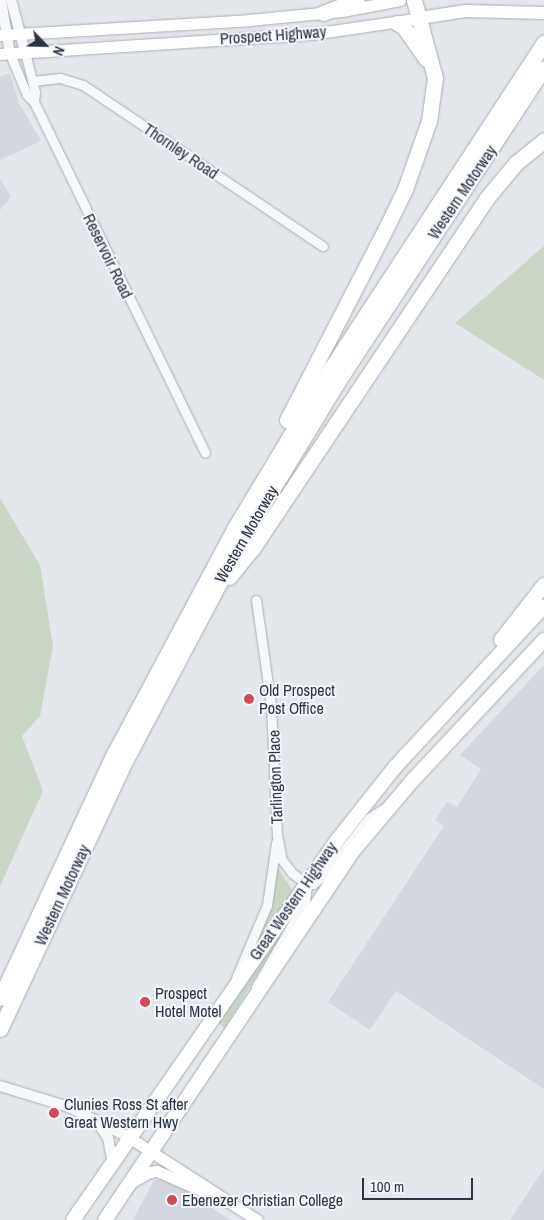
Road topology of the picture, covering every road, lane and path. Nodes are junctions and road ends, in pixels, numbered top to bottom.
1 (1, 0) edge
2 (11, 0) edge
3 (357, 0) edge
4 (400, 0) edge
5 (414, 0) edge
6 (538, 12) edge
7 (323, 13) junction
8 (420, 18) junction
9 (397, 23) junction
10 (20, 34) junction
11 (2, 35) edge
12 (544, 42) edge
13 (25, 52) junction
14 (5, 54) edge
15 (431, 66) junction
16 (544, 68) edge
17 (32, 81) junction
18 (34, 102) junction
19 (544, 140) edge
20 (323, 246) dead end
21 (205, 452) dead end
22 (277, 452) junction
23 (544, 585) edge
24 (256, 600) dead end
25 (544, 606) edge
26 (204, 607) junction
27 (544, 640) edge
28 (447, 710) junction
29 (396, 799) junction
30 (277, 835) junction
31 (306, 883) junction
32 (231, 990) junction
33 (0, 998) edge
34 (243, 1014) junction
35 (0, 1029) edge
36 (0, 1086) edge
37 (93, 1118) junction
38 (130, 1138) junction
39 (151, 1151) junction
40 (113, 1164) junction
41 (130, 1184) junction
42 (222, 1197) junction
43 (73, 1220) edge
44 (105, 1220) edge
45 (257, 1220) edge

1 - 11 street, Reservoir Road
2 - 10 street, Reservoir Road
3 - 7 highway
4 - 7 main road, Prospect Highway
5 - 8 highway
6 - 8 main road, Prospect Highway
7 - 10 main road, Prospect Highway
8 - 9 main road, Prospect Highway
8 - 15 highway
9 - 13 main road, Prospect Highway
9 - 15 highway
10 - 11 main road, Prospect Highway
10 - 13 street, Reservoir Road
11 - 14 street, Reservoir Road
12 - 22 highway, Western Motorway
13 - 14 main road, Prospect Highway
13 - 17 street, Reservoir Road
14 - 18 street, Reservoir Road
15 - 22 highway
16 - 26 highway, Western Motorway
17 - 18 street, Reservoir Road
17 - 20 street, Thornley Road
18 - 21 street, Reservoir Road
19 - 26 highway
22 - 33 highway, Western Motorway
23 - 28 highway
24 - 30 street, Tarlington Place
25 - 28 highway, Great Western Highway
26 - 35 highway, Western Motorway
27 - 29 highway, Great Western Highway
28 - 31 highway, Great Western Highway
29 - 31 street
29 - 34 highway, Great Western Highway
30 - 31 street, Tarlington Place
30 - 32 street, Tarlington Place
31 - 32 highway, Great Western Highway
31 - 34 street
32 - 38 highway, Great Western Highway
34 - 39 highway, Great Western Highway
36 - 37 street
37 - 38 street
37 - 40 street
38 - 39 main road
38 - 40 highway, Great Western Highway
39 - 41 highway, Great Western Highway
39 - 42 main road
40 - 43 highway, Great Western Highway
41 - 42 main road
41 - 44 highway, Great Western Highway
42 - 45 main road

